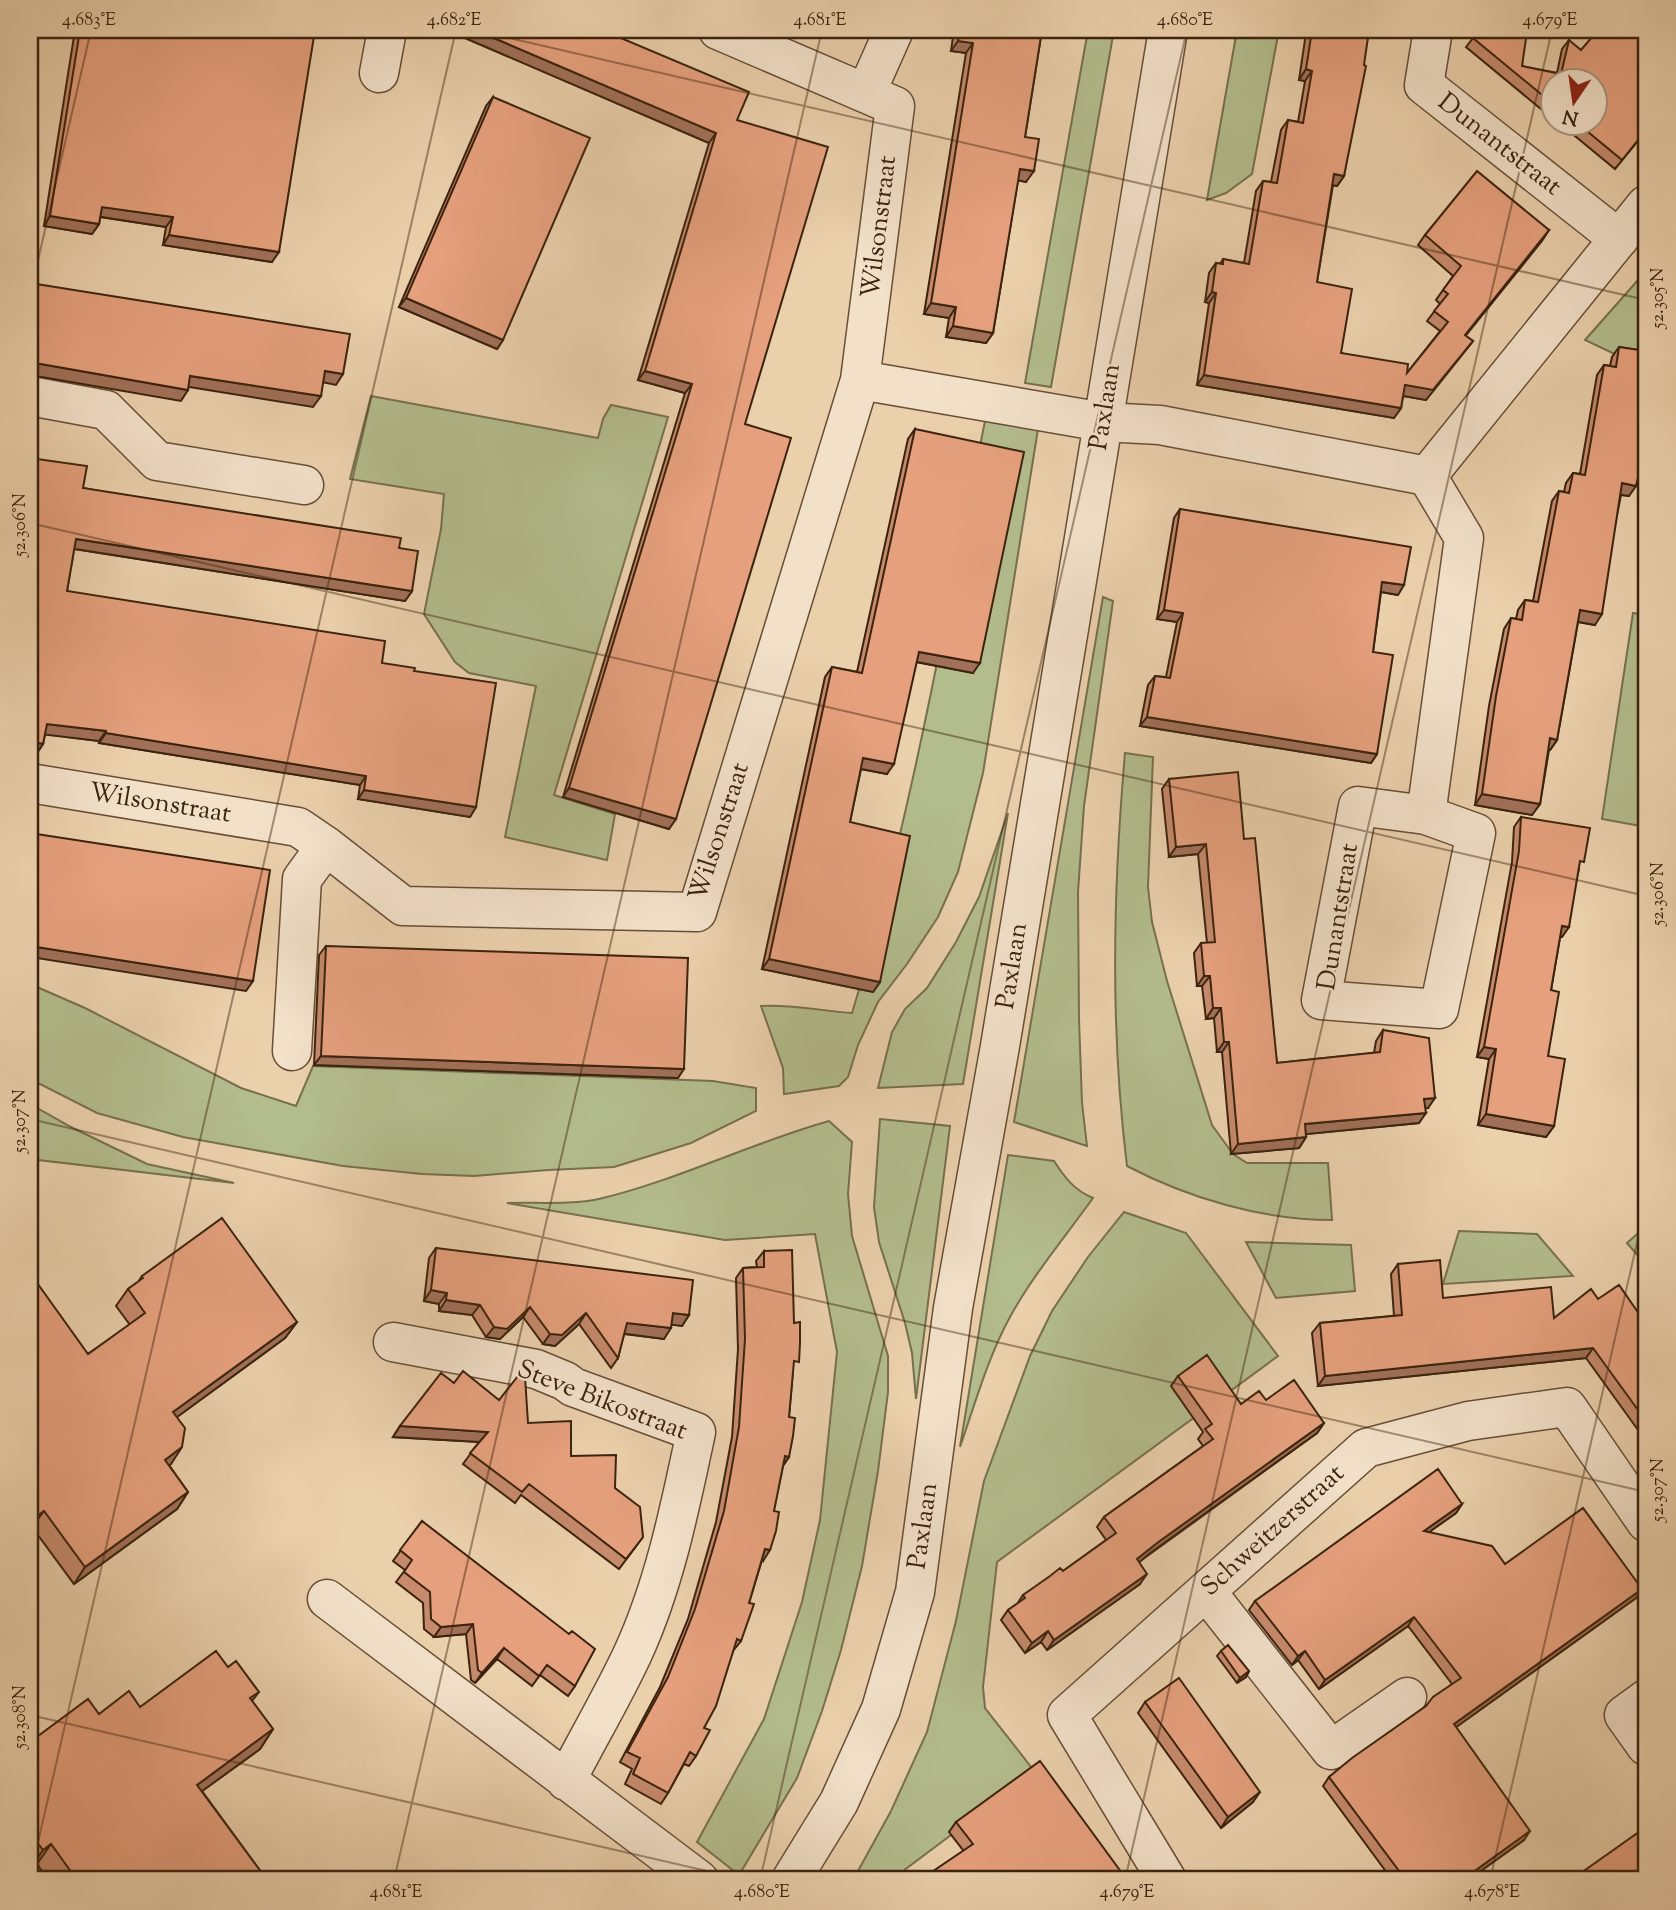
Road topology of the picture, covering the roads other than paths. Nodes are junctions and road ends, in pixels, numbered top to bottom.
1 (387, 30) edge
2 (718, 30) edge
3 (894, 30) edge
4 (1168, 30) edge
5 (1433, 30) edge
6 (379, 73) dead end
7 (866, 93) junction
8 (1646, 205) edge
9 (1619, 239) junction
10 (860, 380) junction
11 (30, 396) edge
12 (1103, 422) junction
13 (1427, 476) junction
14 (304, 485) dead end
15 (30, 783) edge
16 (1426, 816) junction
17 (326, 846) junction
18 (292, 1051) dead end
19 (393, 1342) dead end
20 (1646, 1522) edge
21 (1206, 1591) junction
22 (327, 1599) dead end
23 (1407, 1697) dead end
24 (1646, 1699) edge
25 (1646, 1746) edge
26 (566, 1781) junction
27 (699, 1880) edge
28 (791, 1880) edge
29 (1167, 1880) edge

1 - 6 street
2 - 7 street, Wilsonstraat
3 - 7 street
4 - 12 street, Paxlaan
5 - 9 street, Dunantstraat
7 - 10 street, Wilsonstraat
8 - 9 street
9 - 13 street
10 - 12 street
10 - 17 street, Wilsonstraat
11 - 14 street
12 - 13 street
12 - 28 street, Paxlaan
13 - 16 street
15 - 17 street, Wilsonstraat
16 - 16 street, Dunantstraat
17 - 18 street
19 - 26 street, Steve Bikostraat
20 - 21 street, Schweitzerstraat
21 - 23 street
21 - 29 street, Schweitzerstraat
22 - 26 street
24 - 25 street
26 - 27 street

